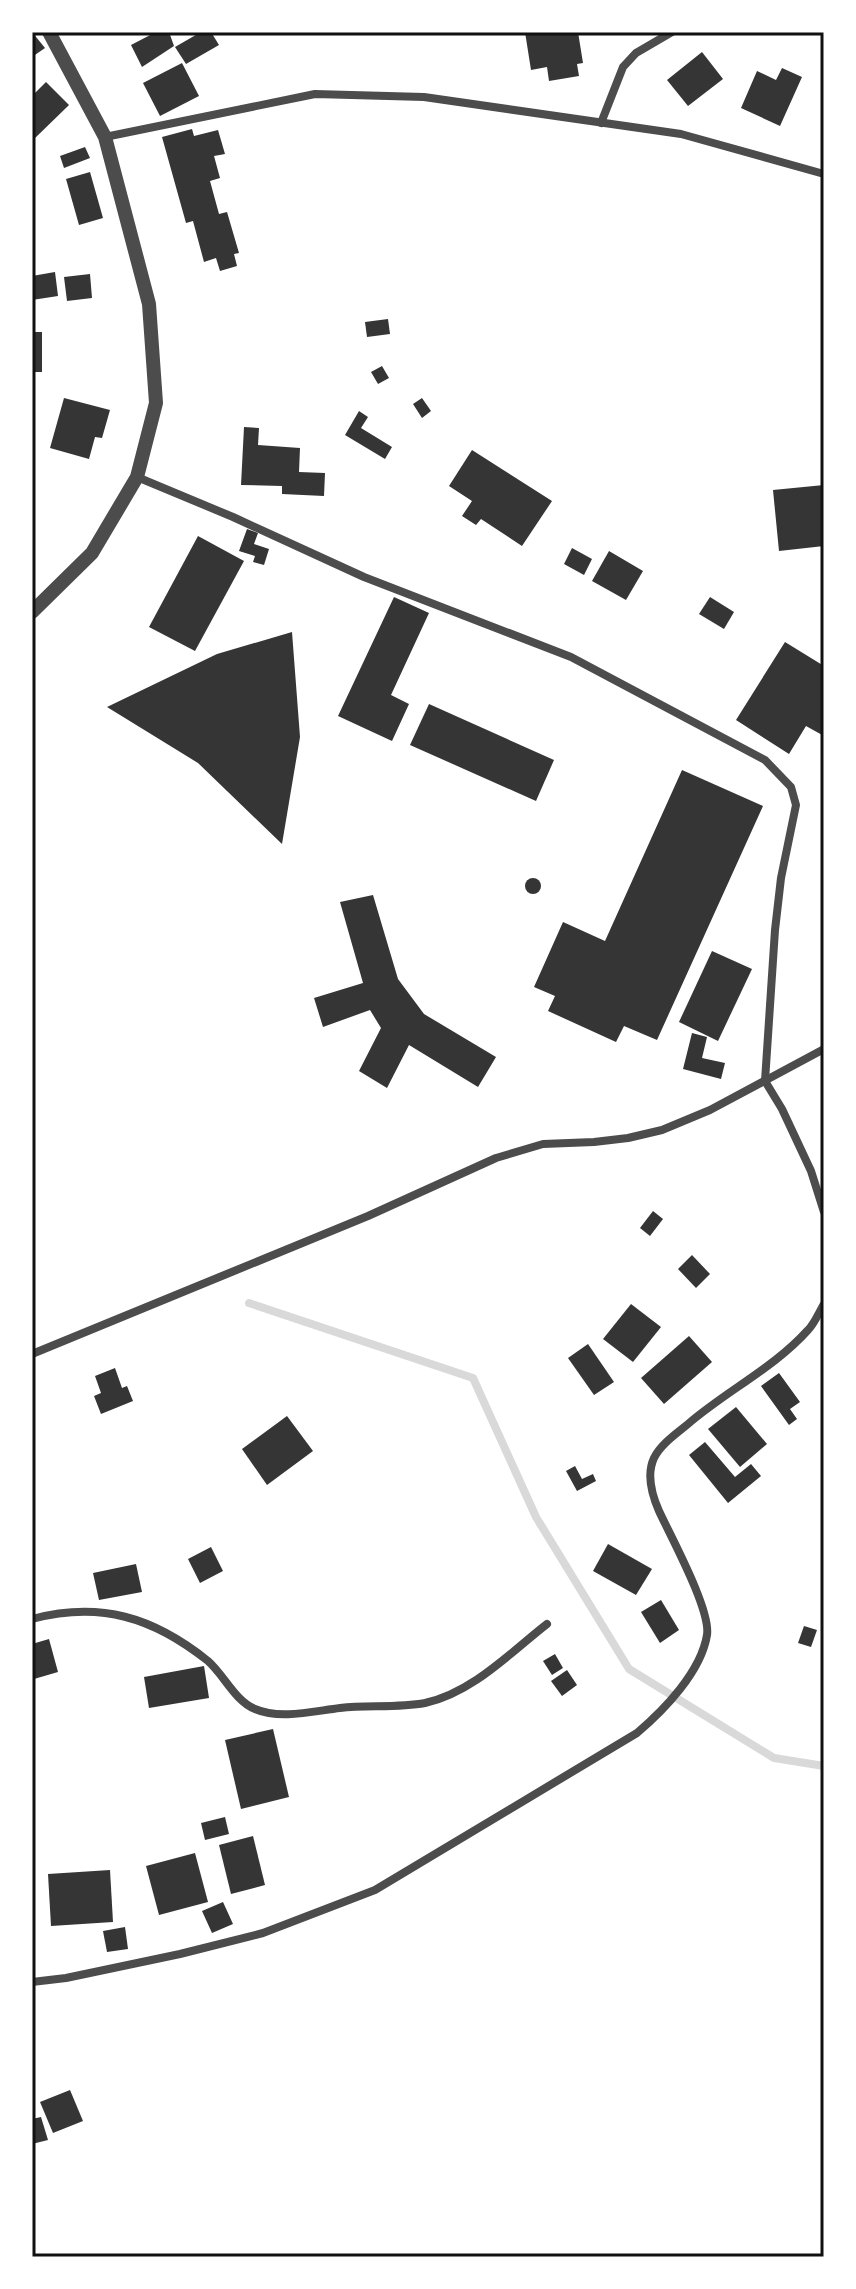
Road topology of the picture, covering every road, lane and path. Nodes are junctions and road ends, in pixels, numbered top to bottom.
1 (49, 32) edge
2 (672, 32) edge
3 (601, 123) junction
4 (105, 137) junction
5 (824, 174) edge
6 (137, 477) junction
7 (32, 612) edge
8 (824, 1049) edge
9 (765, 1081) junction
10 (824, 1212) edge
11 (824, 1304) edge
12 (32, 1354) edge
13 (32, 1619) edge
14 (547, 1624) dead end
15 (32, 1982) edge

1 - 4 street
2 - 3 street
3 - 4 street
3 - 5 street
4 - 6 street
6 - 7 street
6 - 9 street
8 - 9 street
9 - 10 street
9 - 12 street
11 - 15 street
13 - 14 street

